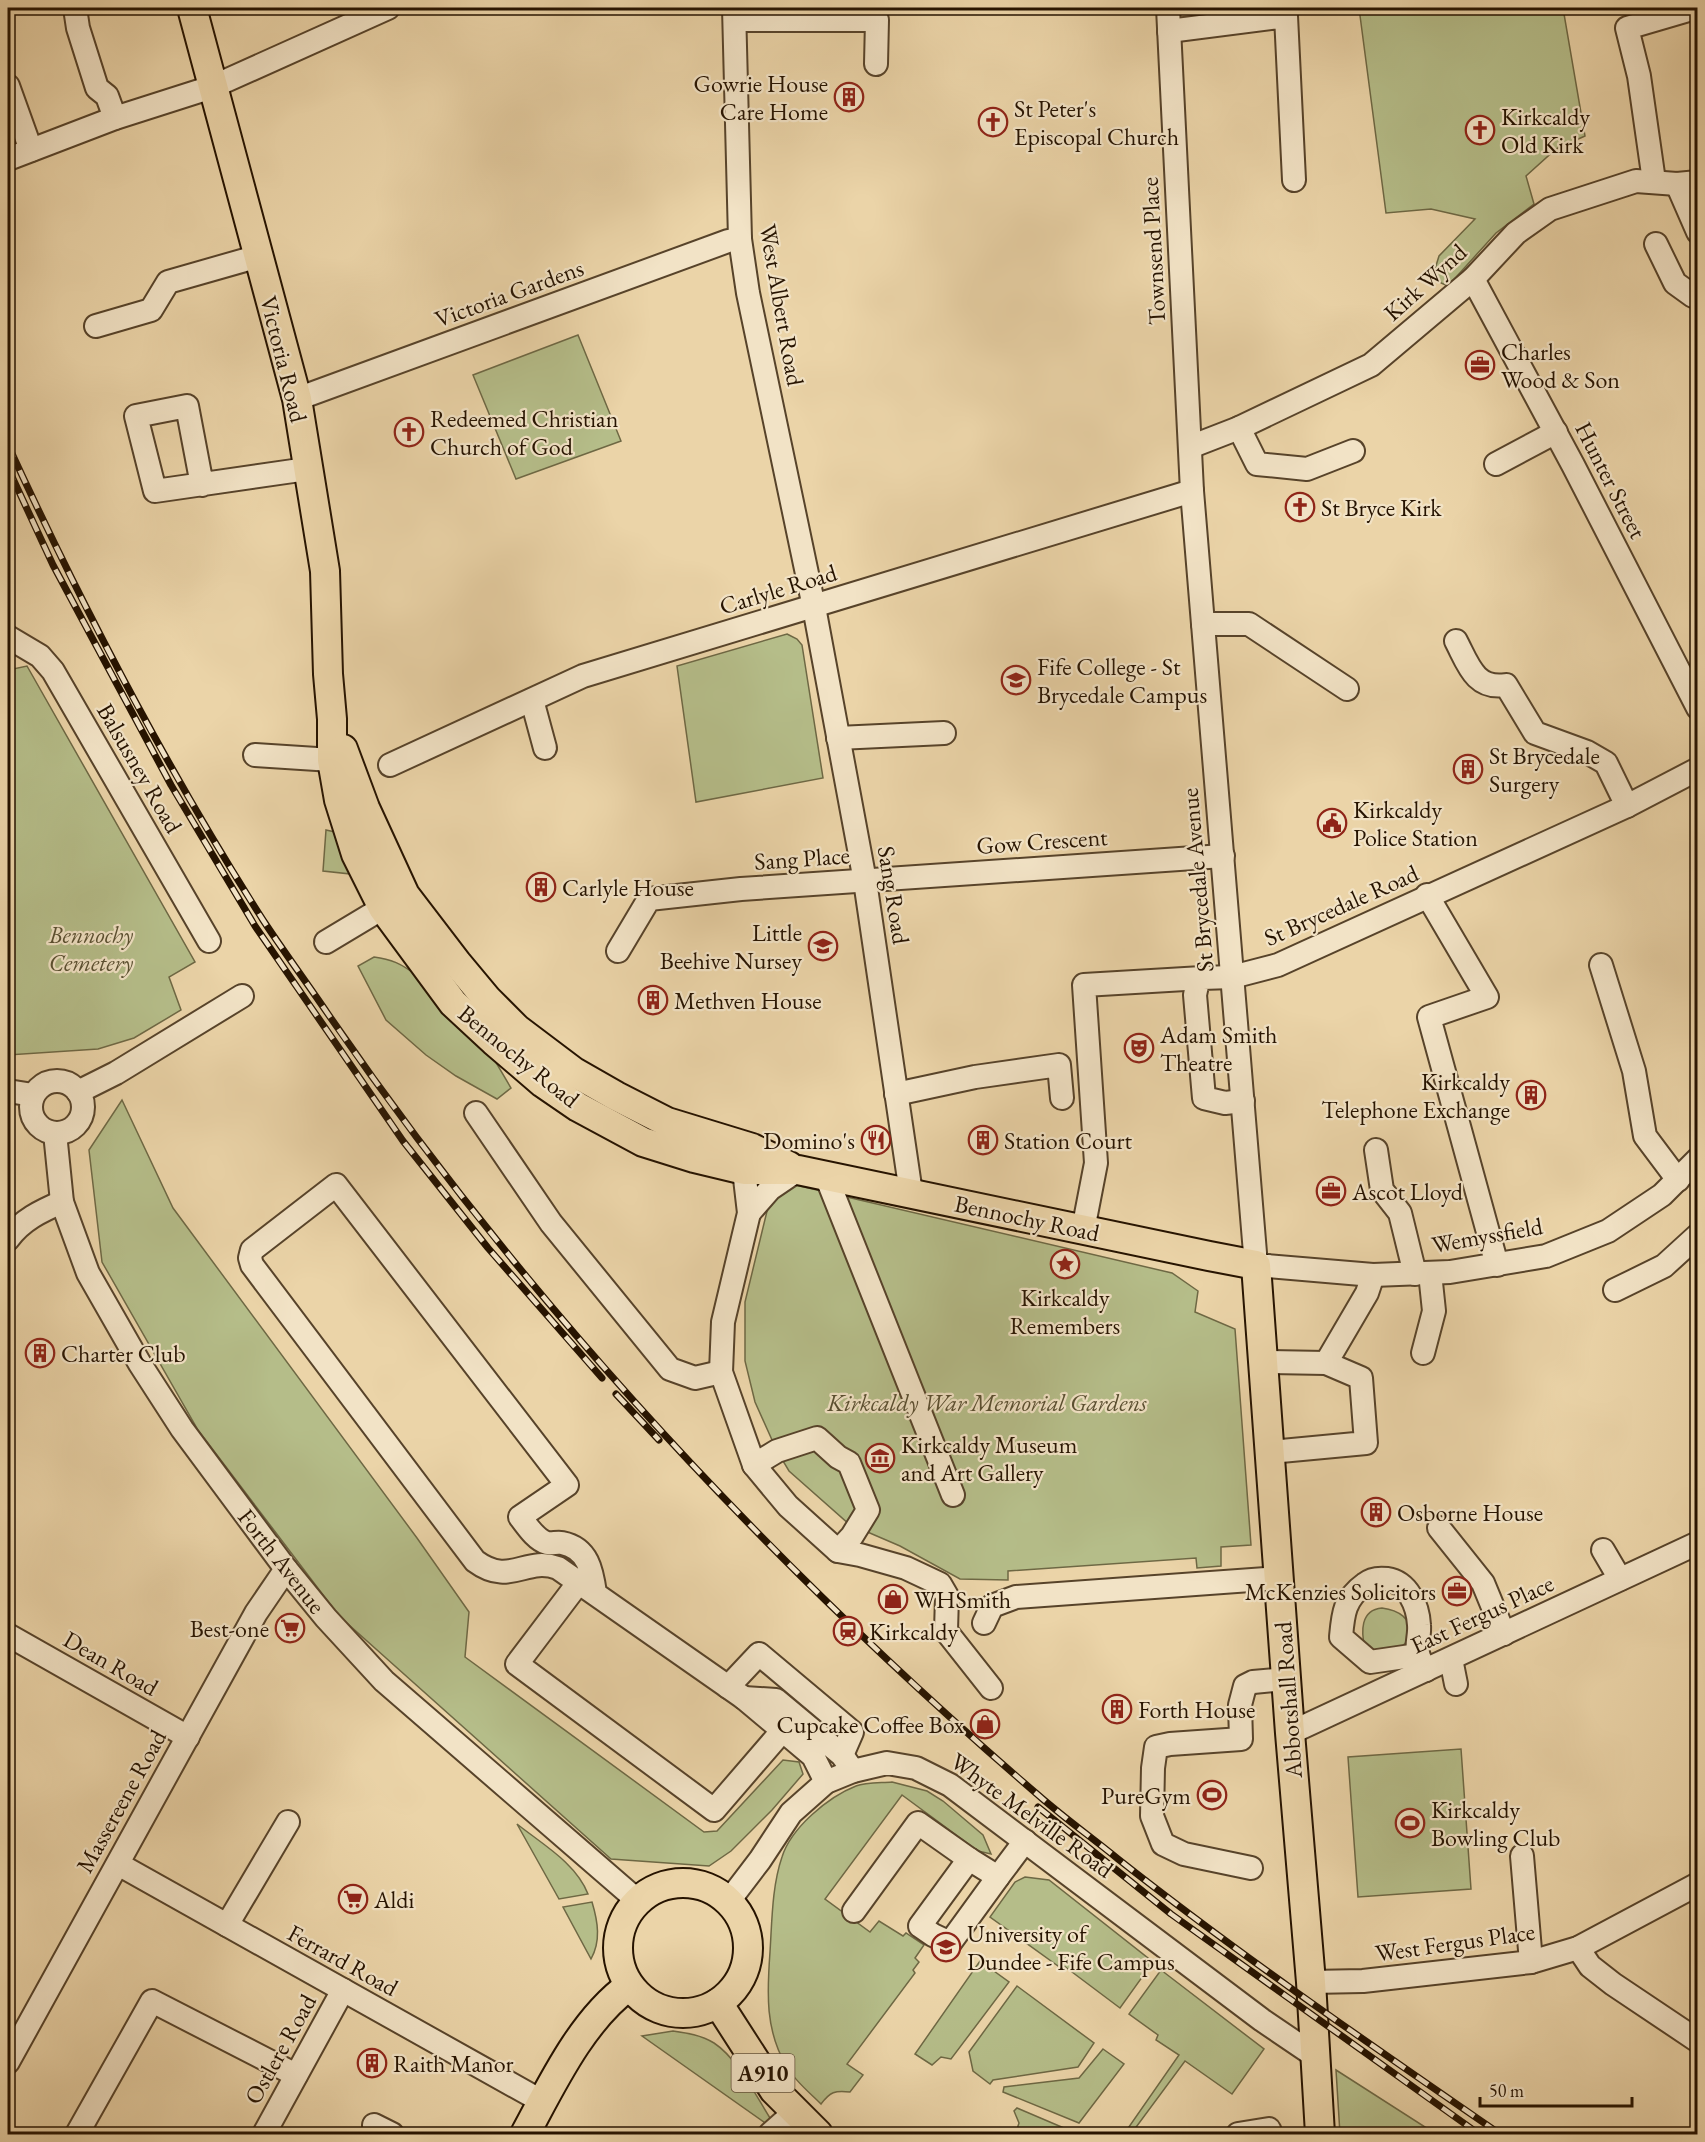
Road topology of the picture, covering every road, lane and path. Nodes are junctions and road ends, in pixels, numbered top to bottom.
1 (75, 8) edge
2 (192, 8) edge
3 (388, 8) edge
4 (1168, 8) edge
5 (1685, 11) dead end
6 (734, 14) edge
7 (1169, 32) junction
8 (876, 64) dead end
9 (8, 86) edge
10 (212, 87) junction
11 (115, 118) junction
12 (31, 150) junction
13 (8, 159) edge
14 (1294, 180) dead end
15 (1654, 181) junction
16 (1687, 183) edge
17 (1698, 232) edge
18 (740, 240) junction
19 (1656, 244) dead end
20 (259, 256) junction
21 (1473, 279) junction
22 (1698, 295) edge
23 (96, 326) dead end
24 (297, 399) junction
25 (1239, 428) junction
26 (1556, 432) junction
27 (1190, 447) junction
28 (1353, 452) dead end
29 (1496, 464) dead end
30 (307, 469) junction
31 (202, 485) dead end
32 (1192, 490) junction
33 (814, 606) junction
34 (1203, 624) junction
35 (8, 637) edge
36 (1456, 641) dead end
37 (1347, 689) dead end
38 (532, 700) junction
39 (1698, 708) edge
40 (332, 719) junction
41 (944, 733) dead end
42 (838, 738) junction
43 (545, 748) dead end
44 (255, 755) dead end
45 (332, 760) junction
46 (390, 765) dead end
47 (1698, 769) edge
48 (1627, 806) junction
49 (1222, 856) junction
50 (865, 880) junction
51 (1427, 895) junction
52 (394, 902) junction
53 (209, 941) dead end
54 (326, 942) dead end
55 (618, 951) dead end
56 (1601, 965) dead end
57 (1232, 977) junction
58 (1202, 978) junction
59 (242, 996) dead end
60 (8, 1091) edge
61 (78, 1092) junction
62 (896, 1094) junction
63 (33, 1095) junction
64 (1062, 1098) dead end
65 (1243, 1101) junction
66 (476, 1113) dead end
67 (55, 1133) junction
68 (1377, 1150) dead end
69 (744, 1170) junction
70 (798, 1170) junction
71 (826, 1176) junction
72 (1689, 1176) edge
73 (911, 1193) junction
74 (62, 1202) junction
75 (749, 1213) junction
76 (1083, 1230) junction
77 (1698, 1235) edge
78 (8, 1239) edge
79 (1257, 1265) junction
80 (1497, 1265) junction
81 (1423, 1273) junction
82 (1373, 1275) junction
83 (1616, 1290) dead end
84 (1423, 1353) dead end
85 (1264, 1362) junction
86 (1326, 1363) junction
87 (721, 1372) junction
88 (1270, 1452) junction
89 (754, 1465) junction
90 (953, 1495) dead end
91 (1439, 1528) dead end
92 (1698, 1543) edge
93 (1603, 1550) dead end
94 (838, 1551) junction
95 (286, 1569) junction
96 (1280, 1578) junction
97 (1620, 1579) junction
98 (587, 1588) junction
99 (984, 1623) dead end
100 (1504, 1634) junction
101 (8, 1635) edge
102 (1450, 1659) junction
103 (1286, 1679) junction
104 (1456, 1684) dead end
105 (991, 1688) dead end
106 (736, 1692) junction
107 (783, 1731) junction
108 (1290, 1733) junction
109 (188, 1737) junction
110 (848, 1763) junction
111 (826, 1782) junction
112 (288, 1822) dead end
113 (1025, 1841) junction
114 (1522, 1856) dead end
115 (969, 1859) junction
116 (118, 1864) junction
117 (1251, 1868) dead end
118 (998, 1876) junction
119 (1698, 1884) edge
120 (638, 1901) junction
121 (728, 1902) junction
122 (854, 1911) dead end
123 (227, 1925) junction
124 (1578, 1948) junction
125 (1531, 1962) junction
126 (1311, 1982) junction
127 (629, 1986) junction
128 (343, 1990) junction
129 (718, 2003) junction
130 (1698, 2041) edge
131 (1315, 2056) junction
132 (8, 2062) edge
133 (296, 2075) junction
134 (543, 2102) junction
135 (796, 2111) junction
136 (77, 2134) edge
137 (264, 2134) edge
138 (525, 2134) edge
139 (770, 2134) edge
140 (818, 2134) edge
141 (1238, 2134) edge
142 (1271, 2134) edge
143 (1320, 2134) edge

1 - 11 street
2 - 10 main road, Victoria Road
3 - 10 street
4 - 7 street, Townsend Place
5 - 15 street
6 - 8 street
6 - 18 street, West Albert Road
7 - 14 street
7 - 27 street, Townsend Place
9 - 12 street
10 - 11 street
10 - 20 main road, Victoria Road
11 - 12 street
12 - 13 street
15 - 16 street, Kirk Wynd
15 - 21 street, Kirk Wynd
16 - 17 street
18 - 24 street, Victoria Gardens
18 - 33 street, West Albert Road
19 - 22 street
20 - 23 street
20 - 24 main road, Victoria Road
21 - 25 street, Kirk Wynd
21 - 26 street, Hunter Street
24 - 30 main road, Victoria Road
25 - 27 street, Kirk Wynd
25 - 28 street
26 - 29 street
26 - 39 street, Hunter Street
27 - 32 street, Townsend Place
30 - 31 street
30 - 40 main road, Victoria Road
32 - 33 street, Carlyle Road
32 - 34 street, St Brycedale Avenue
33 - 38 street, Carlyle Road
33 - 42 street, Sang Road
34 - 37 street
34 - 49 street, St Brycedale Avenue
35 - 53 street, Balsusney Road
36 - 48 street
38 - 43 street
38 - 46 street, Carlyle Road
40 - 45 main road, Bennochy Road
40 - 52 main road, Bennochy Road
41 - 42 street
42 - 50 street, Sang Road
44 - 45 street
45 - 52 main road, Bennochy Road
47 - 48 street, St Brycedale Road
48 - 51 street, St Brycedale Road
49 - 50 street, Gow Crescent
49 - 57 street, St Brycedale Avenue
50 - 55 street, Sang Place
50 - 62 street, Sang Road
51 - 57 street, St Brycedale Road
51 - 80 street
52 - 54 street
52 - 69 main road, Bennochy Road
52 - 70 main road, Bennochy Road
56 - 72 street
57 - 58 street, St Brycedale Road
57 - 65 street, St Brycedale Avenue
58 - 65 street
58 - 76 street, St Brycedale Road
59 - 61 street
60 - 63 street
61 - 63 street
61 - 67 street
62 - 64 street
62 - 73 street, Sang Road
63 - 67 street
65 - 79 street, St Brycedale Avenue
66 - 87 street
67 - 74 street, Forth Avenue
68 - 81 street
69 - 70 main road, Bennochy Road
69 - 75 street
70 - 71 main road, Bennochy Road
70 - 75 street
71 - 73 main road, Bennochy Road
71 - 90 street
72 - 80 street, Wemyssfield
73 - 76 main road, Bennochy Road
74 - 78 street
74 - 95 street, Forth Avenue
75 - 87 street
76 - 79 main road, Bennochy Road
77 - 83 street
79 - 82 street, Wemyssfield
79 - 85 main road, Abbotshall Road
80 - 81 street, Wemyssfield
81 - 82 street, Wemyssfield
81 - 84 street
82 - 86 street
85 - 86 street
85 - 88 main road, Abbotshall Road
86 - 88 street
87 - 89 street
88 - 96 main road, Abbotshall Road
89 - 94 street
89 - 94 street
91 - 100 street
92 - 97 street, East Fergus Place
93 - 97 street
94 - 105 street
95 - 109 street, Massereene Road
95 - 120 street, Forth Avenue
96 - 99 street
96 - 103 main road, Abbotshall Road
97 - 100 street, East Fergus Place
98 - 98 street
98 - 106 street
98 - 107 street
100 - 102 street, East Fergus Place
101 - 109 street, Dean Road
102 - 104 street
102 - 108 street, East Fergus Place
103 - 108 main road, Abbotshall Road
103 - 117 street
106 - 107 street
106 - 110 street
106 - 110 street
107 - 111 street
108 - 126 main road, Abbotshall Road
109 - 116 street, Massereene Road
110 - 111 street, Whyte Melville Road
110 - 113 street, Whyte Melville Road
111 - 121 street, Whyte Melville Road
112 - 123 street
113 - 118 street
113 - 131 street, Whyte Melville Road
114 - 125 street
115 - 118 street
115 - 118 street
115 - 122 street
116 - 123 street, Ferrard Road
116 - 132 street, Massereene Road
119 - 124 street, West Fergus Place
120 - 121 main road
120 - 127 main road
121 - 129 main road
123 - 128 street, Ferrard Road
124 - 125 street, West Fergus Place
124 - 130 street
125 - 126 street, West Fergus Place
126 - 131 main road, Abbotshall Road
127 - 129 main road
127 - 134 main road
128 - 133 street, Ostlere Road
128 - 134 street, Ferrard Road
129 - 135 main road, A910
131 - 143 main road, Abbotshall Road
133 - 136 street
133 - 137 street, Ostlere Road
134 - 138 main road
135 - 139 street
135 - 140 main road, A910
141 - 142 street

